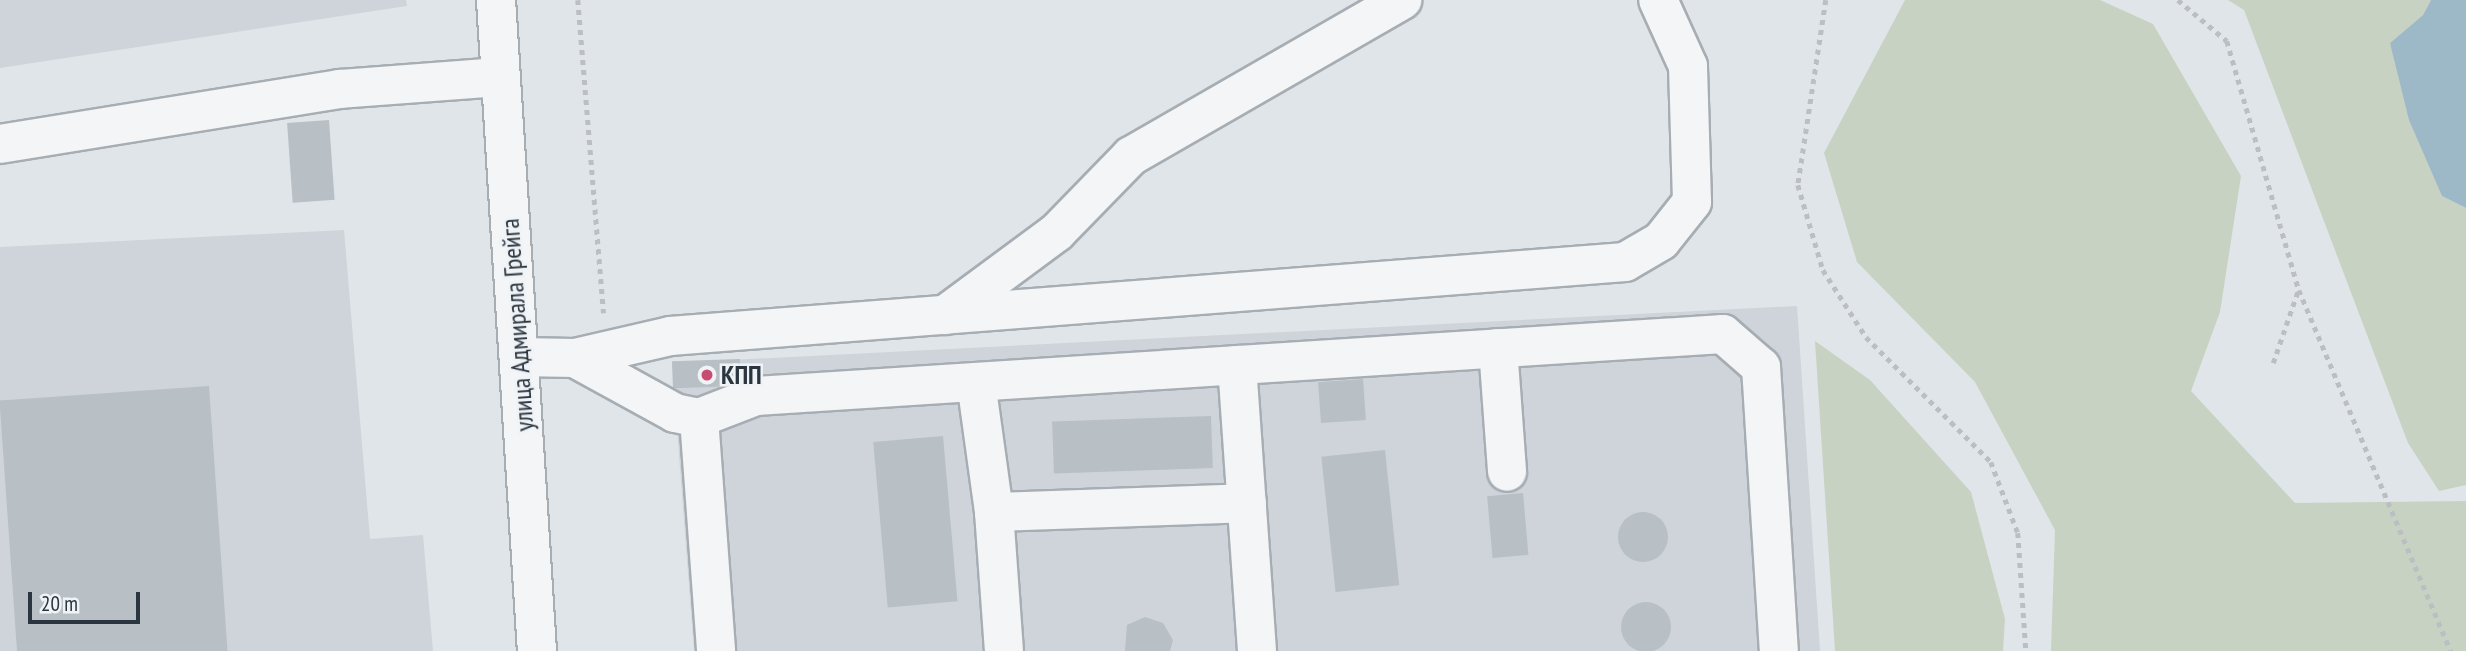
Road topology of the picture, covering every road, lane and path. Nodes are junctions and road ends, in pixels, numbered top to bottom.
1 (496, 0) edge
2 (578, 0) edge
3 (1402, 0) edge
4 (1658, 0) edge
5 (1826, 0) edge
6 (2178, 0) edge
7 (501, 77) junction
8 (0, 144) edge
9 (2299, 290) junction
10 (945, 315) junction
11 (1498, 348) junction
12 (591, 353) junction
13 (519, 357) junction
14 (2273, 363) dead end
15 (1237, 365) junction
16 (976, 382) junction
17 (699, 418) junction
18 (1507, 472) dead end
19 (1247, 503) junction
20 (994, 512) junction
21 (537, 651) edge
22 (716, 651) edge
23 (1004, 651) edge
24 (1257, 651) edge
25 (1779, 651) edge
26 (2026, 651) edge
27 (2452, 651) edge

1 - 7 street, улица Адмирала Грейга
2 - 12 path
3 - 10 street
4 - 10 street
5 - 26 path
6 - 9 path
7 - 8 street
7 - 13 street, улица Адмирала Грейга
9 - 14 path
9 - 27 path
10 - 12 street
11 - 15 street
11 - 18 street
11 - 25 street
12 - 13 street
12 - 17 street
13 - 21 street, улица Адмирала Грейга
15 - 16 street
15 - 19 street
16 - 17 street
16 - 20 street
17 - 22 street
19 - 20 street
19 - 24 street
20 - 23 street

